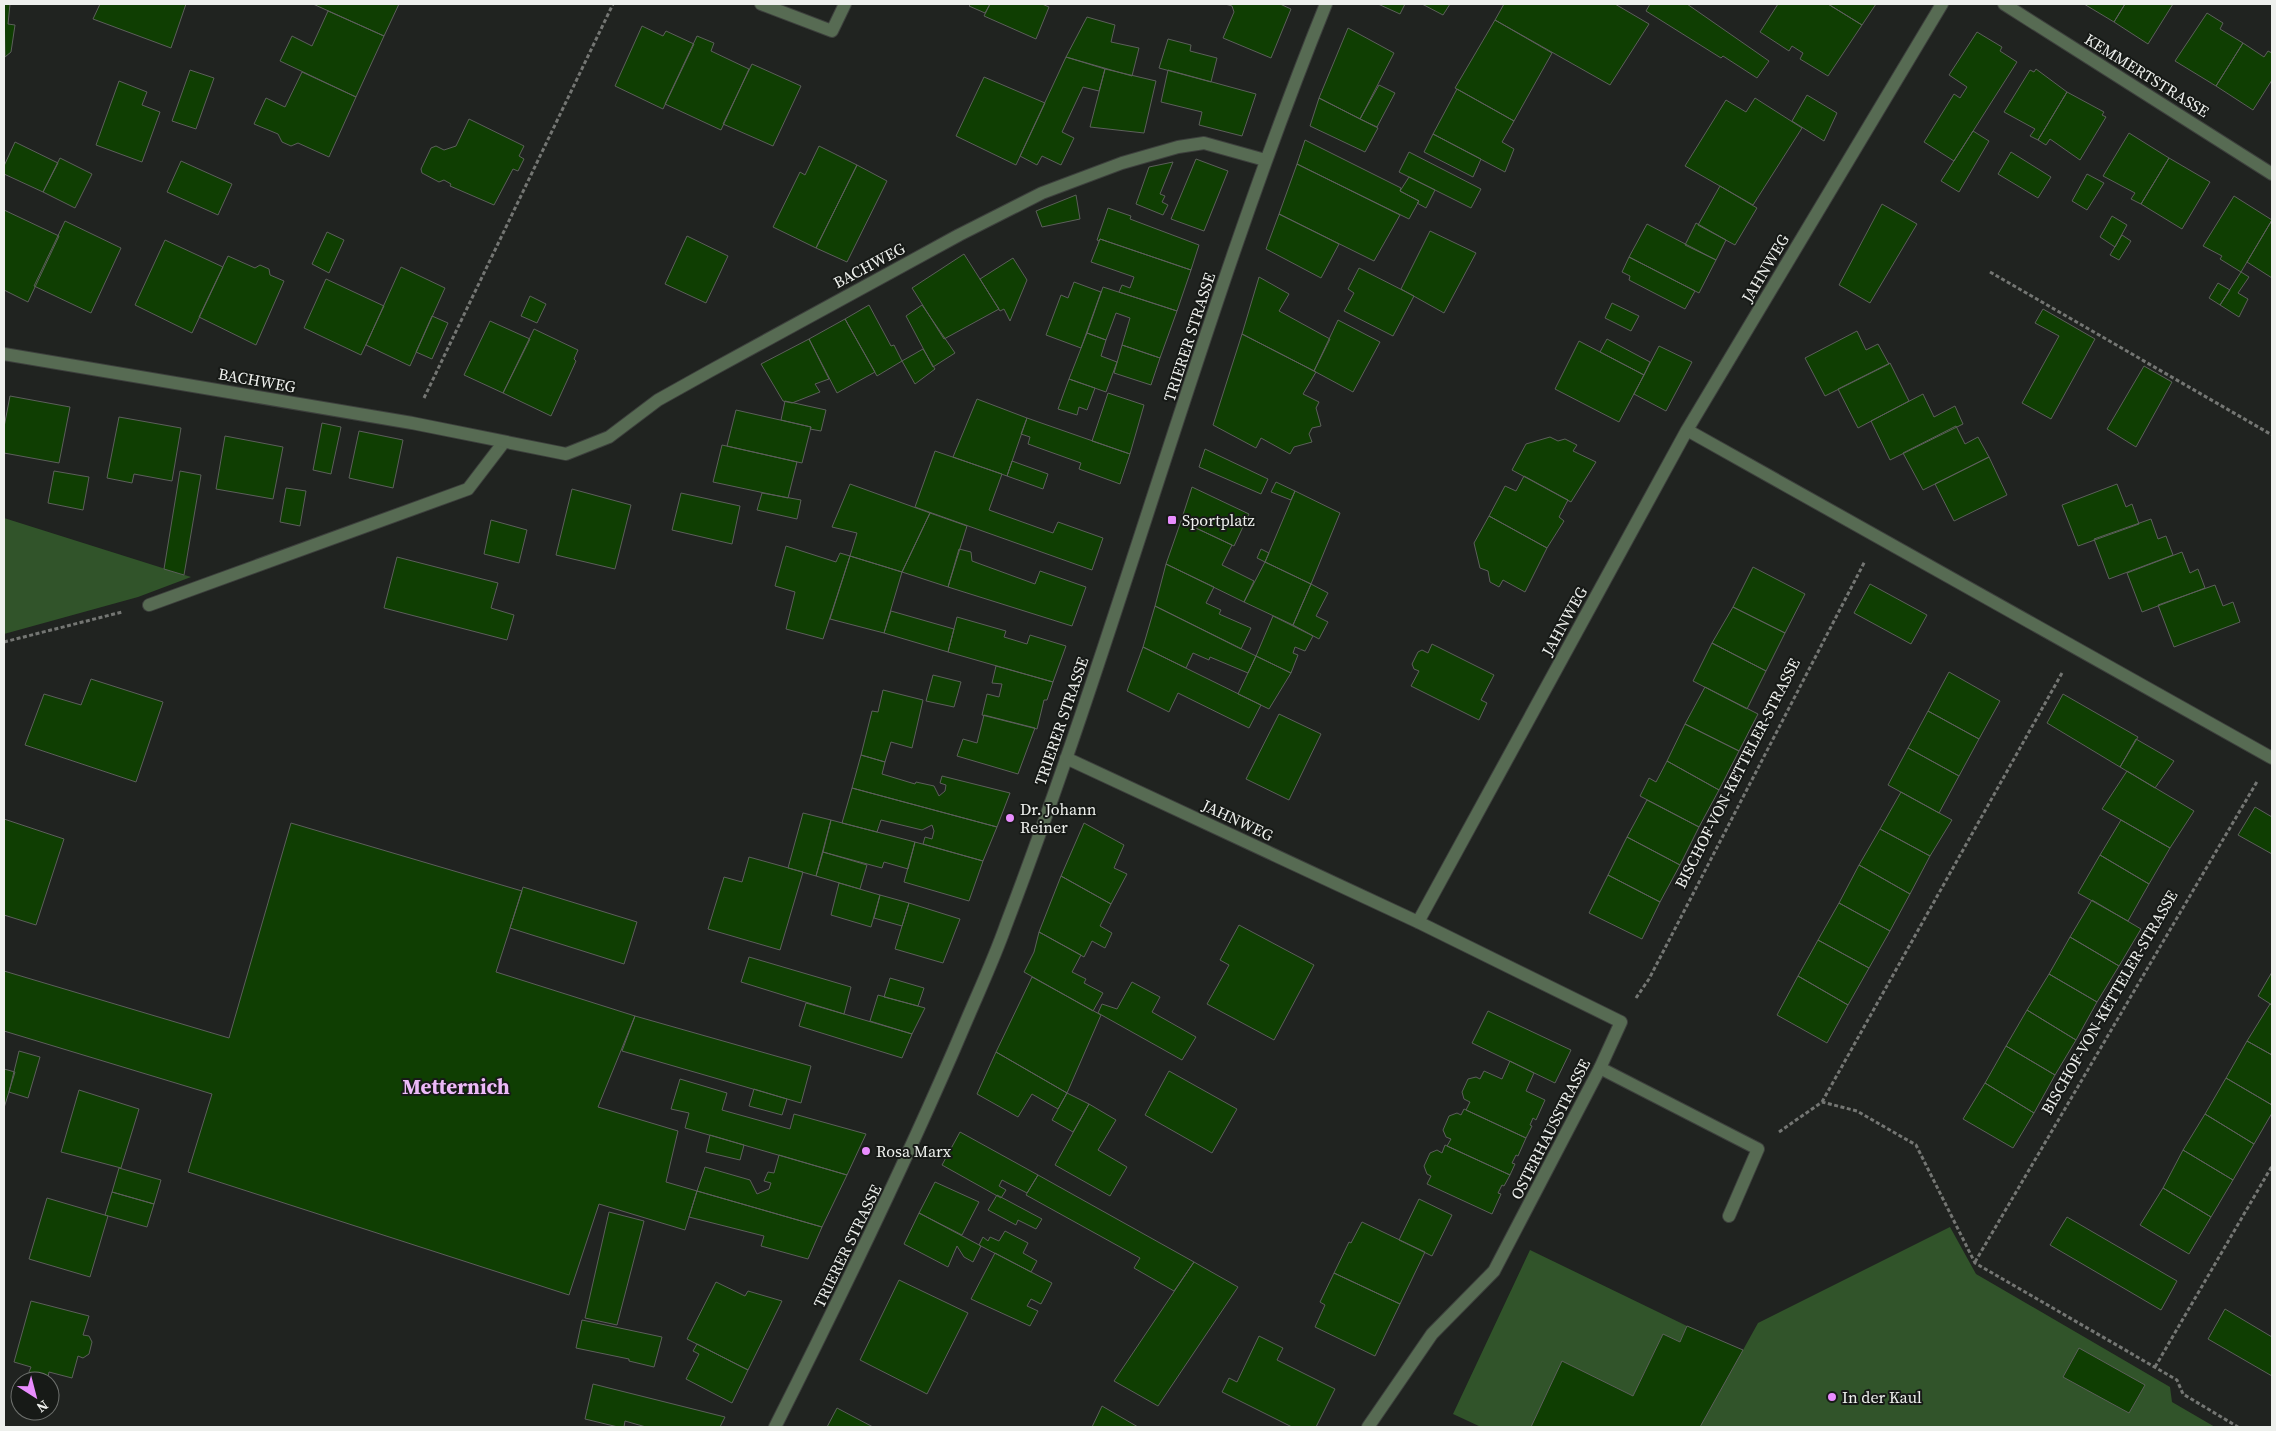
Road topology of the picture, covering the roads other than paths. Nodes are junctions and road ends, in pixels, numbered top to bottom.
1 (761, 4) edge
2 (845, 4) edge
3 (1326, 4) edge
4 (1942, 4) edge
5 (2004, 4) edge
6 (1265, 160) junction
7 (2272, 174) edge
8 (4, 354) edge
9 (1687, 430) junction
10 (504, 442) junction
11 (150, 605) road end
12 (1066, 758) junction
13 (2272, 758) edge
14 (1418, 922) junction
15 (1600, 1068) junction
16 (1729, 1216) dead end
17 (775, 1427) edge
18 (1368, 1427) edge

1 - 2 street
3 - 6 street, TRIERER STRASSE
4 - 9 street, JAHNWEG
5 - 7 street, KEMMERTSTRASSE
6 - 10 street, BACHWEG
6 - 12 street, TRIERER STRASSE
8 - 10 street, BACHWEG
9 - 13 street
9 - 14 street, JAHNWEG
10 - 11 street
12 - 14 street, JAHNWEG
12 - 17 street, TRIERER STRASSE
14 - 15 street, OSTERHAUSSTRASSE
15 - 16 street
15 - 18 street, OSTERHAUSSTRASSE

